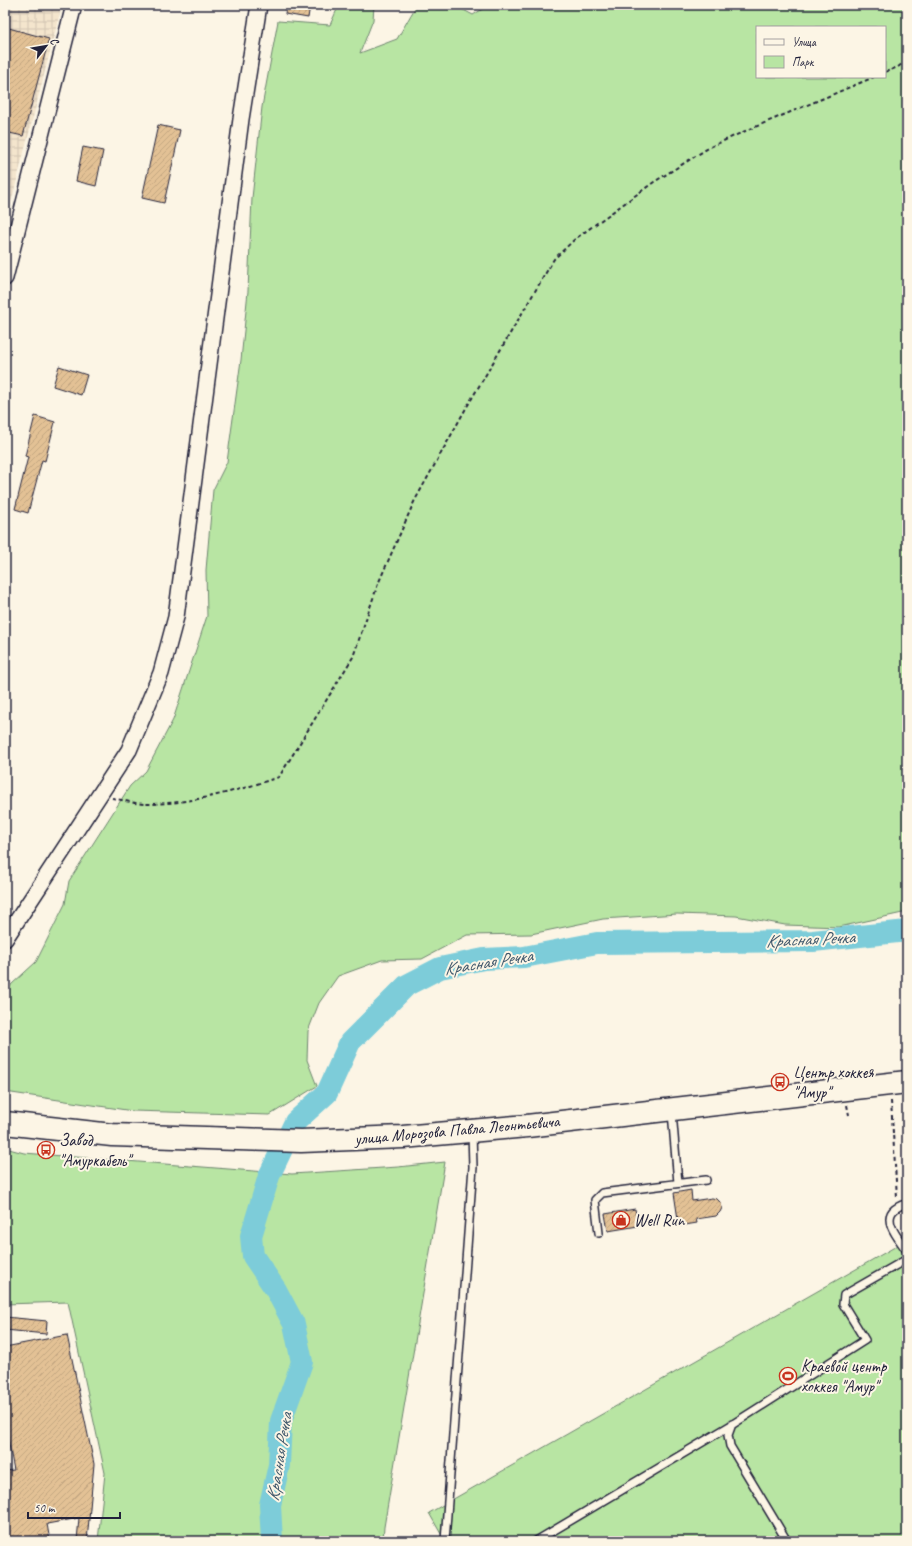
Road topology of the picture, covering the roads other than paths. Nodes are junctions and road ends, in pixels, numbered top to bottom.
1 (74, 5) edge
2 (259, 5) edge
3 (5, 278) edge
4 (5, 939) edge
5 (898, 1083) edge
6 (672, 1110) junction
7 (5, 1123) edge
8 (472, 1130) junction
9 (706, 1180) dead end
10 (678, 1184) junction
11 (907, 1204) edge
12 (599, 1233) dead end
13 (907, 1251) edge
14 (907, 1259) edge
15 (732, 1424) junction
16 (445, 1541) edge
17 (536, 1541) edge
18 (787, 1541) edge

1 - 3 street
2 - 4 street
5 - 6 main road, улица Морозова Павла Леонтьевича
6 - 8 main road, улица Морозова Павла Леонтьевича
6 - 10 lane
7 - 8 main road, улица Морозова Павла Леонтьевича
8 - 16 lane
9 - 10 lane
10 - 12 lane
11 - 13 lane
14 - 15 lane
15 - 17 lane
15 - 18 lane

